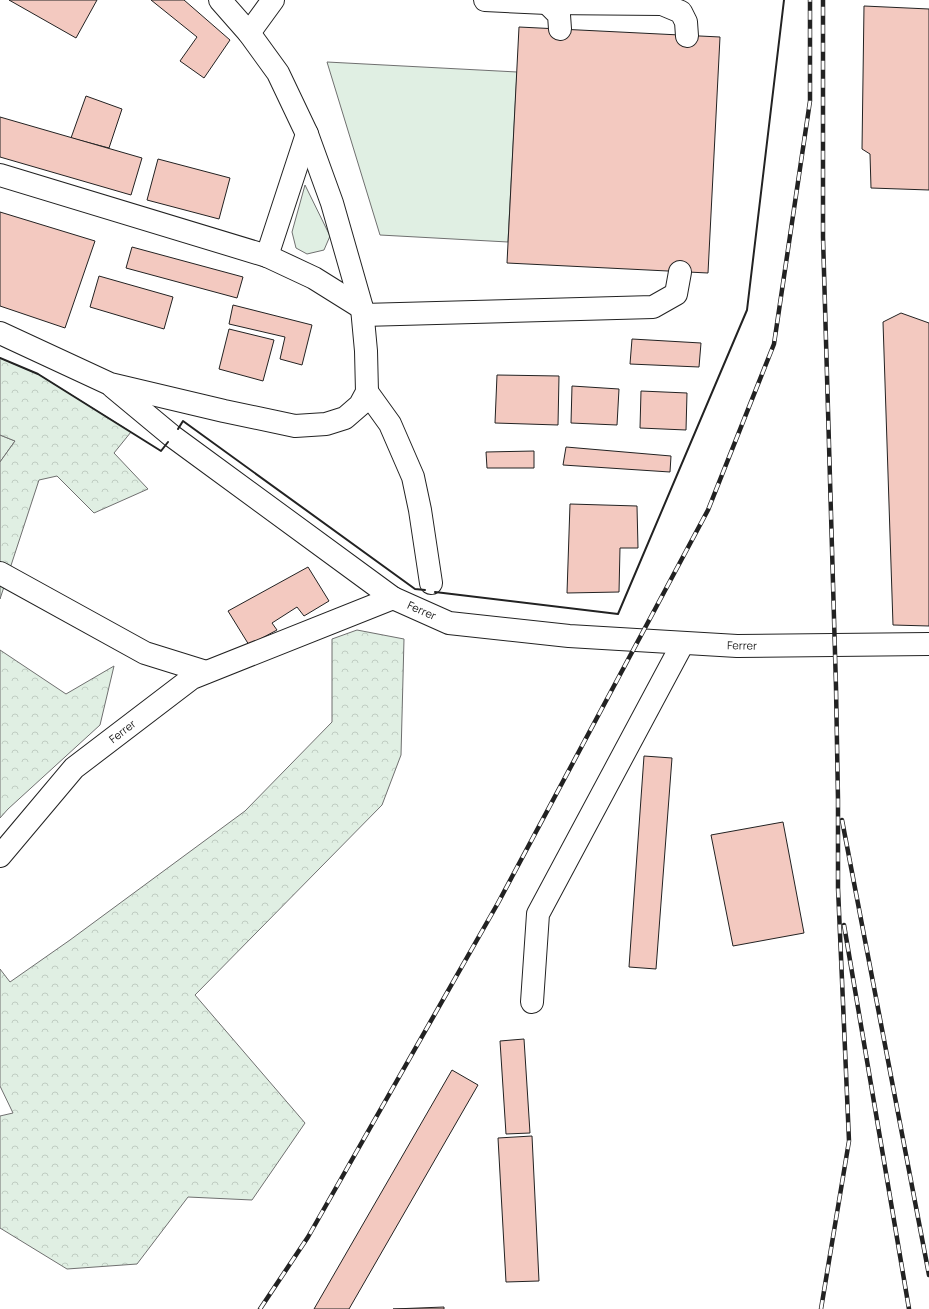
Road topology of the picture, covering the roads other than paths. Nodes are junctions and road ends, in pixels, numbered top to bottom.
1 (220, 0) edge
2 (273, 0) edge
3 (486, 0) edge
4 (547, 3) junction
5 (560, 30) dead end
6 (249, 33) junction
7 (687, 36) dead end
8 (307, 134) junction
9 (0, 175) edge
10 (267, 256) junction
11 (680, 272) dead end
12 (363, 312) junction
13 (0, 333) edge
14 (110, 384) junction
15 (367, 392) junction
16 (0, 572) edge
17 (431, 583) dead end
18 (393, 598) junction
19 (683, 643) junction
20 (929, 644) edge
21 (206, 672) junction
22 (0, 856) edge
23 (532, 1002) dead end

1 - 6 street
2 - 6 street
3 - 4 street
4 - 5 street
4 - 7 street
6 - 8 street
8 - 10 street
8 - 12 street
9 - 10 street
10 - 12 street
11 - 12 street
12 - 15 street
13 - 14 street
14 - 15 street
14 - 18 street
15 - 17 street
16 - 21 street
18 - 19 street, Ferrer
18 - 21 street, Ferrer
19 - 20 street, Ferrer
19 - 23 street
21 - 22 street, Ferrer

